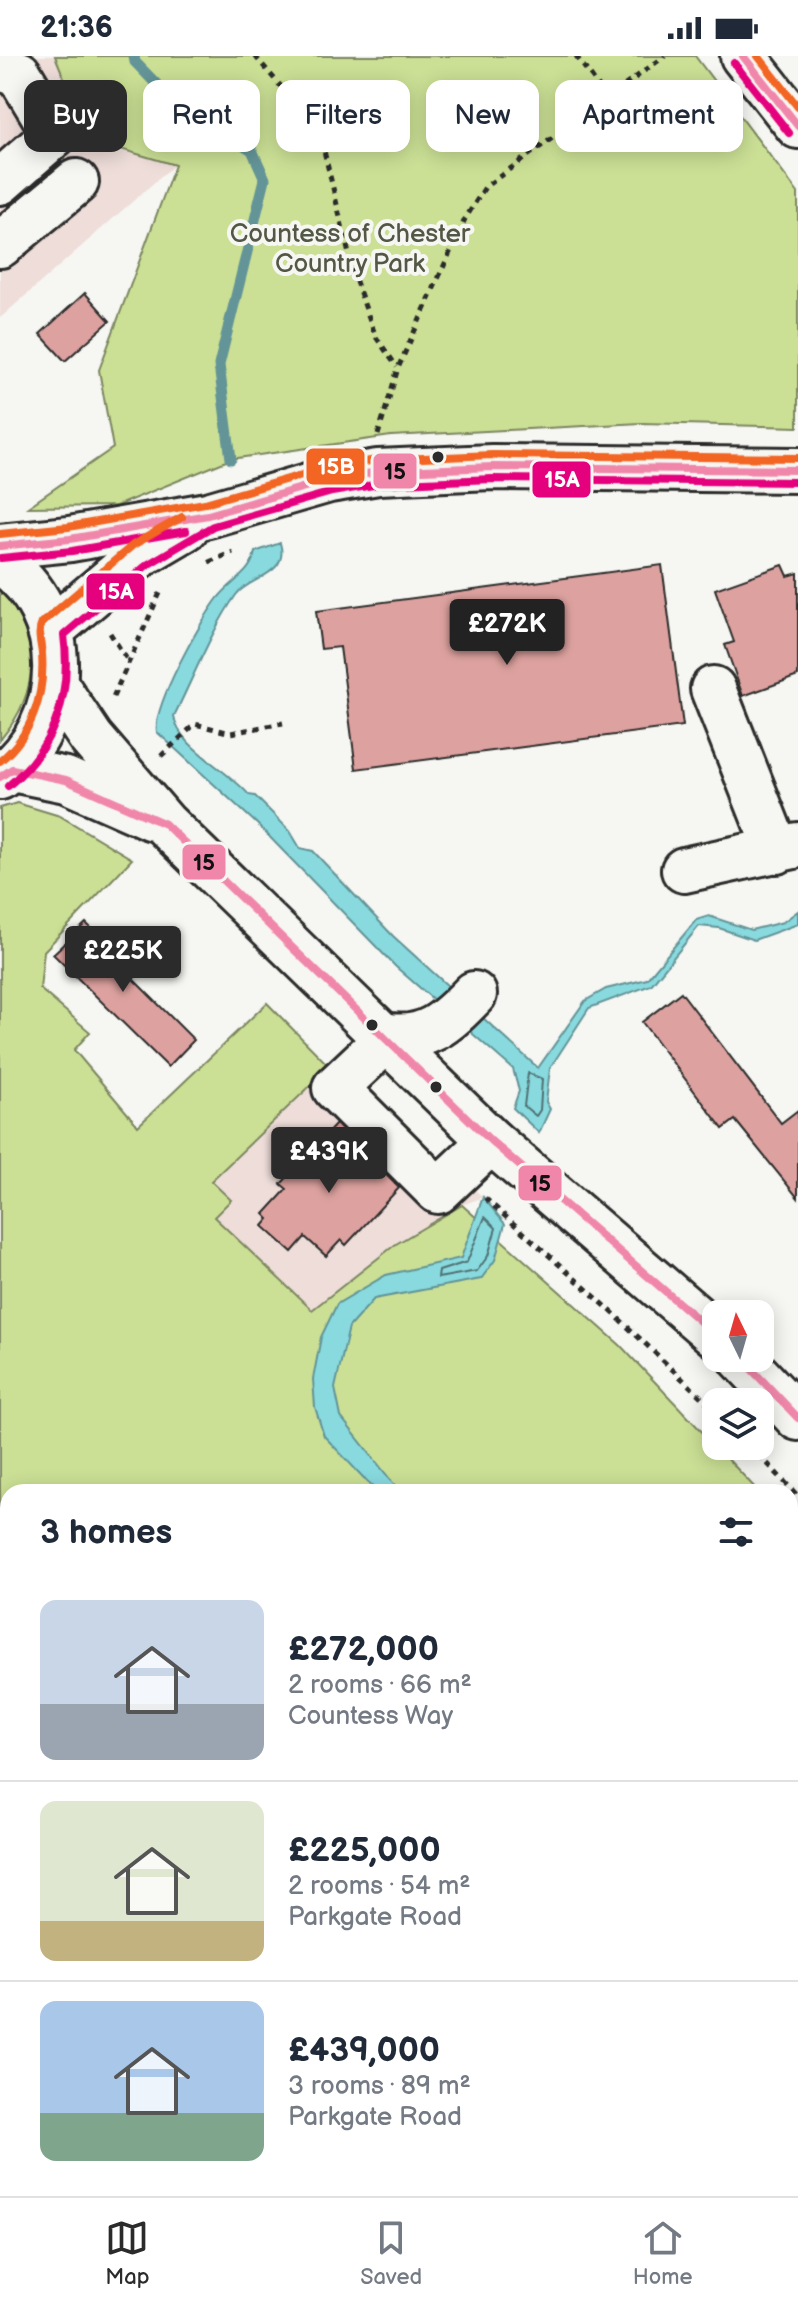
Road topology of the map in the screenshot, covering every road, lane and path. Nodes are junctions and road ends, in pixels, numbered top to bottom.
1 (255, 56) edge
2 (576, 56) edge
3 (665, 56) edge
4 (743, 56) edge
5 (0, 68) edge
6 (594, 80) edge
7 (632, 80) edge
8 (798, 126) edge
9 (555, 136) edge
10 (0, 182) edge
11 (76, 182) dead end
12 (0, 245) edge
13 (398, 368) junction
14 (798, 470) edge
15 (378, 472) junction
16 (208, 515) junction
17 (0, 546) edge
18 (236, 551) dead end
19 (0, 561) edge
20 (194, 568) dead end
21 (51, 630) junction
22 (55, 684) junction
23 (713, 689) dead end
24 (283, 723) dead end
25 (162, 757) dead end
26 (6, 773) edge
27 (165, 824) junction
28 (776, 850) edge
29 (684, 870) dead end
30 (474, 994) dead end
31 (386, 1036) junction
32 (491, 1141) junction
33 (702, 1323) edge
34 (754, 1372) edge
35 (798, 1418) edge
36 (764, 1460) edge
37 (787, 1484) edge

1 - 13 path
2 - 6 path
3 - 7 path
4 - 8 main road
5 - 10 main road
9 - 13 path
11 - 12 main road
13 - 15 path
14 - 15 main road
15 - 16 main road
16 - 17 main road
16 - 21 main road
18 - 20 path
19 - 21 main road
21 - 22 main road
22 - 26 main road
22 - 27 main road
23 - 28 main road
24 - 25 path
26 - 27 main road
27 - 31 main road
28 - 29 main road
30 - 31 main road
31 - 32 main road
31 - 32 main road
32 - 33 main road
34 - 35 main road
36 - 37 path

